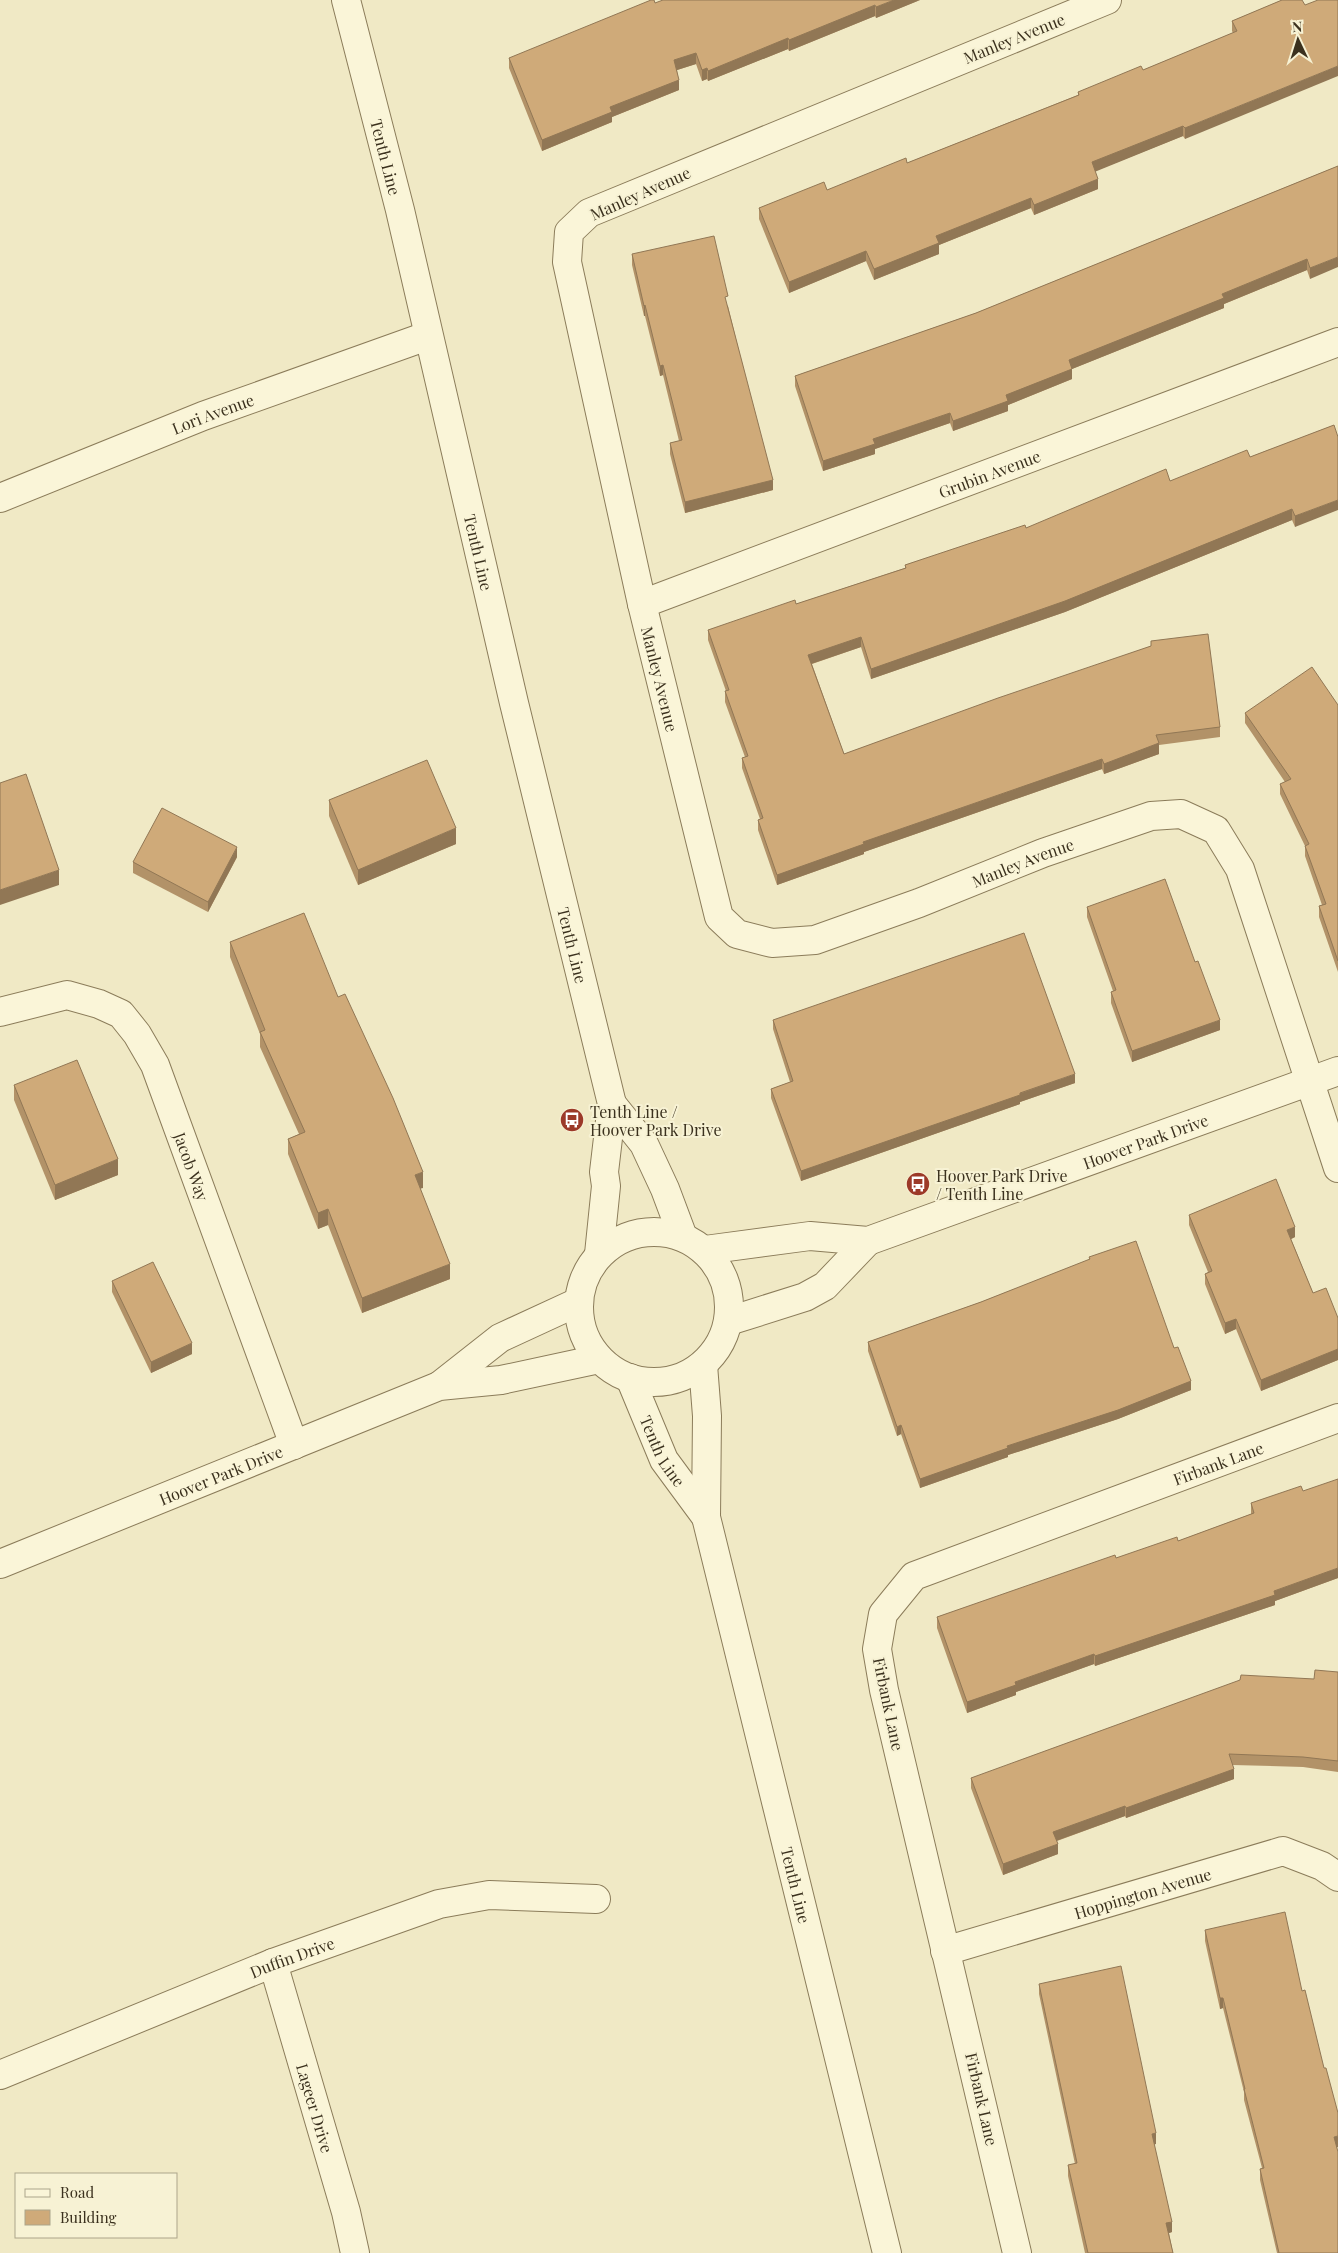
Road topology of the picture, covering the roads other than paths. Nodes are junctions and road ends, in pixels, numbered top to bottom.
1 (346, 0) edge
2 (1107, 0) edge
3 (427, 336) junction
4 (1338, 342) edge
5 (0, 498) edge
6 (642, 604) junction
7 (0, 1012) edge
8 (1338, 1071) edge
9 (1310, 1082) junction
10 (612, 1104) junction
11 (1338, 1168) edge
12 (868, 1241) junction
13 (694, 1243) junction
14 (599, 1254) junction
15 (578, 1302) junction
16 (729, 1321) junction
17 (598, 1359) junction
18 (703, 1365) junction
19 (630, 1378) junction
20 (440, 1386) junction
21 (1338, 1418) edge
22 (294, 1445) junction
23 (706, 1517) junction
24 (0, 1564) edge
25 (1338, 1877) edge
26 (596, 1899) dead end
27 (945, 1951) junction
28 (273, 1963) junction
29 (0, 2075) edge
30 (355, 2253) edge
31 (887, 2253) edge
32 (1017, 2253) edge

1 - 3 street, Tenth Line
2 - 6 street, Manley Avenue
3 - 5 street, Lori Avenue
3 - 10 street, Tenth Line
4 - 6 street, Grubin Avenue
6 - 9 street, Manley Avenue
7 - 22 street, Jacob Way
8 - 9 street, Hoover Park Drive
9 - 11 street, Manley Avenue
9 - 12 street, Hoover Park Drive
10 - 13 street, Tenth Line
10 - 14 street, Tenth Line
12 - 13 street, Hoover Park Drive
12 - 16 street, Hoover Park Drive
13 - 14 street
13 - 16 street
14 - 15 street
15 - 17 street
15 - 20 street, Hoover Park Drive
16 - 18 street
17 - 19 street
17 - 20 street, Hoover Park Drive
18 - 19 street
18 - 23 street, Tenth Line
19 - 23 street, Tenth Line
20 - 22 street, Hoover Park Drive
21 - 27 street, Firbank Lane
22 - 24 street, Hoover Park Drive
23 - 31 street, Tenth Line
25 - 27 street, Hoppington Avenue
26 - 28 street, Duffin Drive
27 - 32 street, Firbank Lane
28 - 29 street, Duffin Drive
28 - 30 street, Lageer Drive

